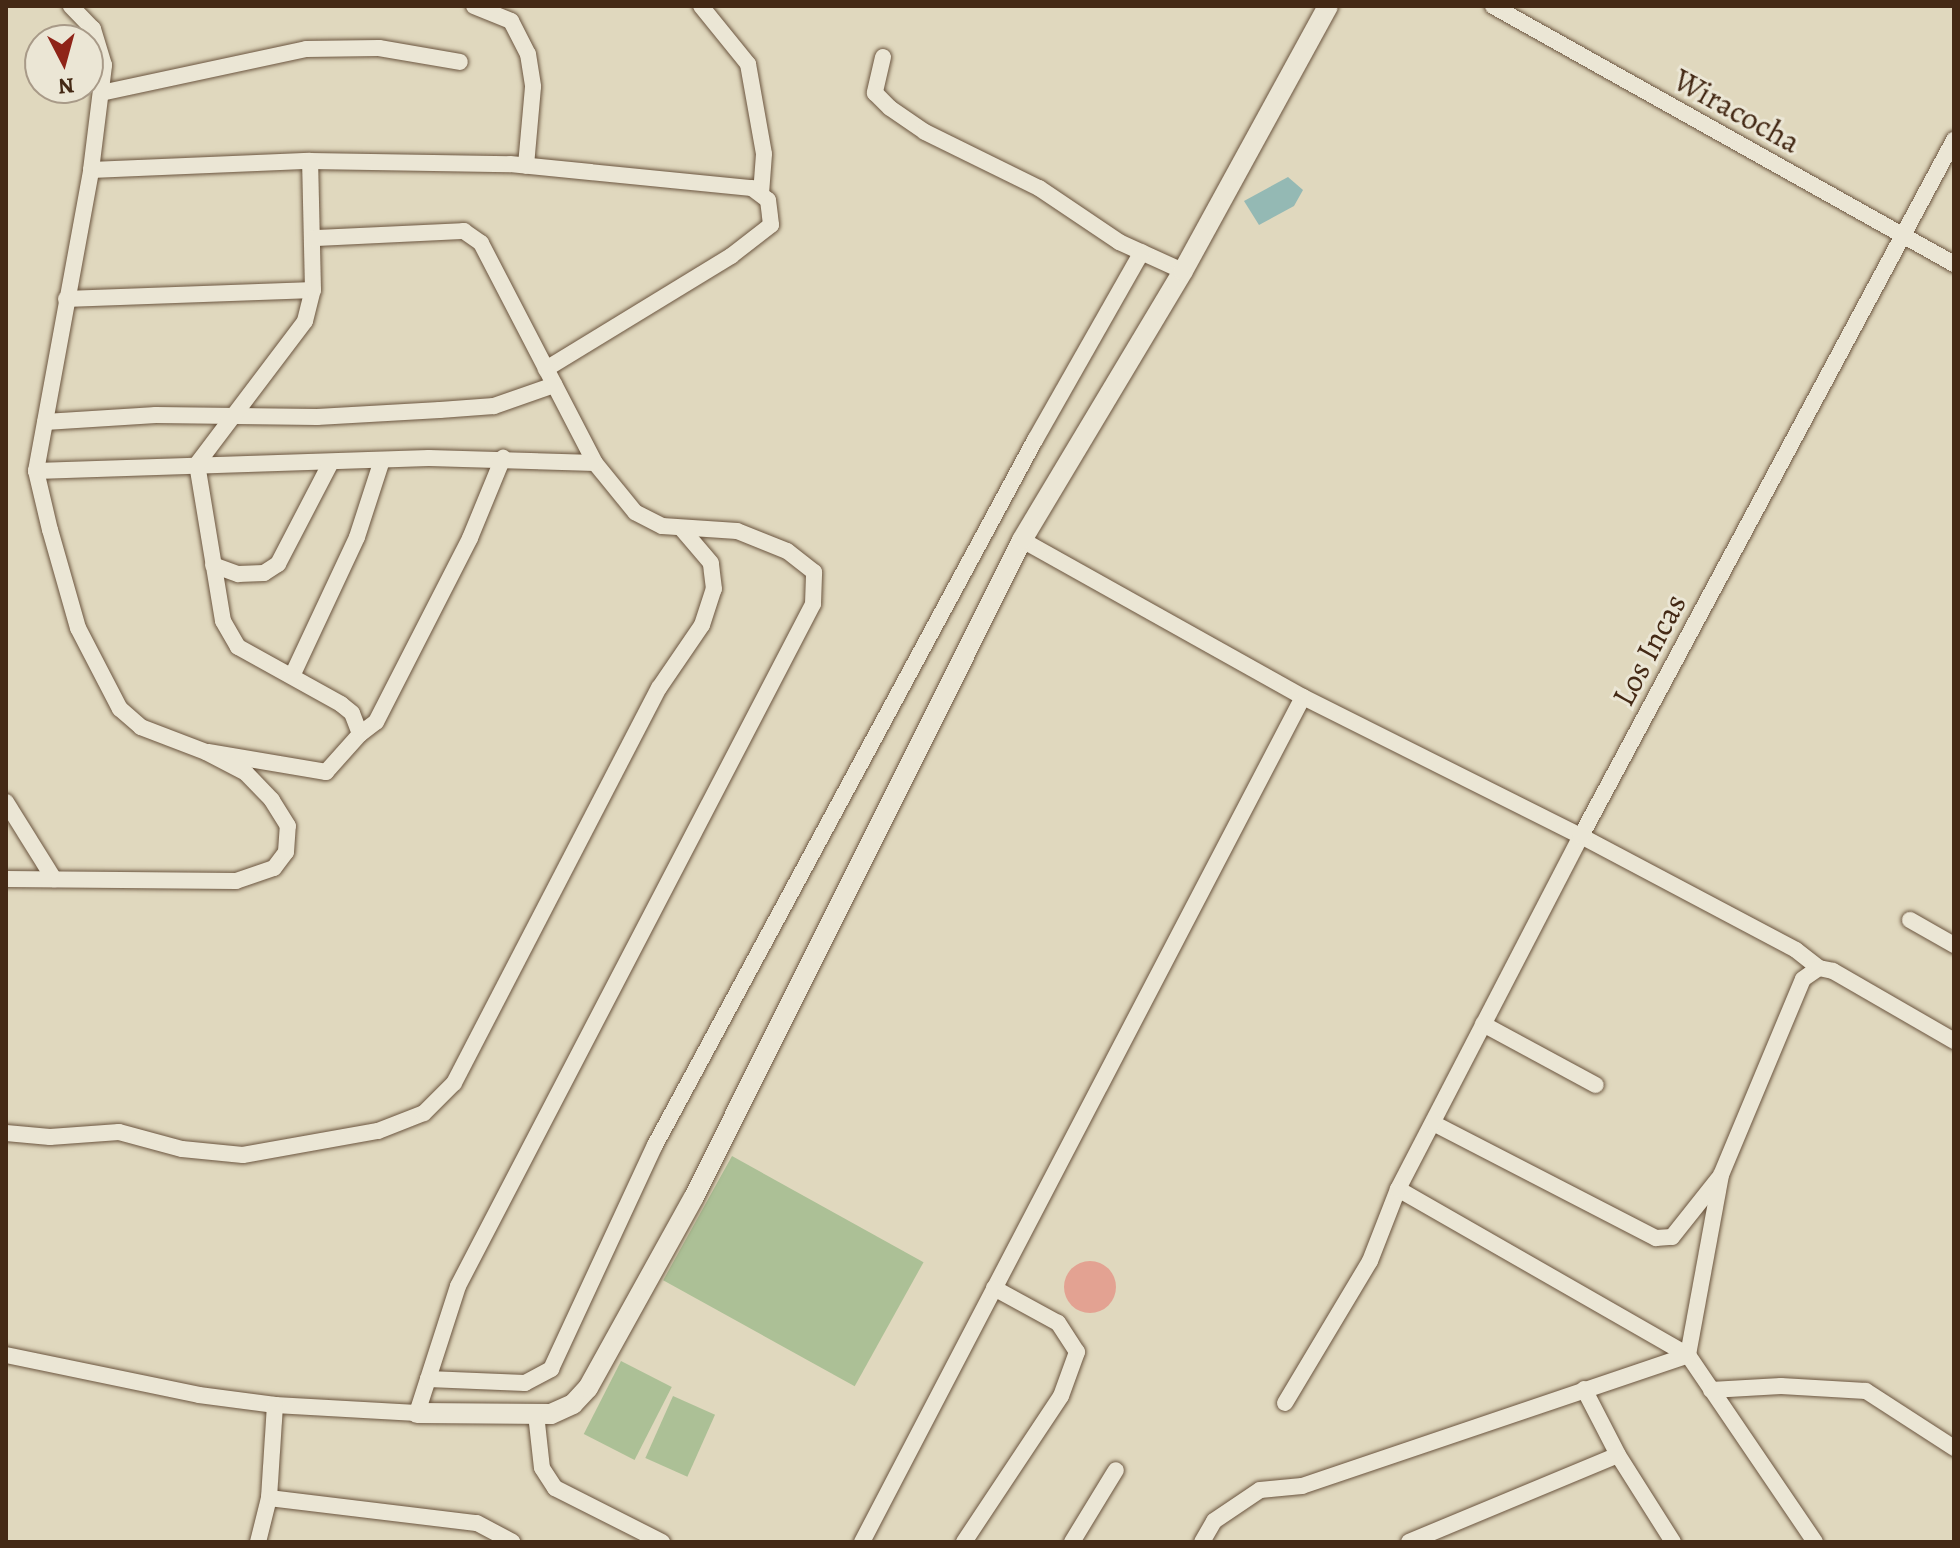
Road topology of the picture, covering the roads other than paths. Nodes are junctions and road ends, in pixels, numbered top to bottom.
1 (71, 6) edge
2 (474, 6) edge
3 (701, 6) edge
4 (1328, 6) edge
5 (1493, 6) edge
6 (88, 24) edge
7 (883, 57) dead end
8 (460, 62) dead end
9 (104, 92) edge
10 (100, 104) edge
11 (1954, 140) edge
12 (310, 161) junction
13 (526, 166) junction
14 (91, 170) junction
15 (761, 194) junction
16 (1902, 235) junction
17 (314, 238) junction
18 (1142, 252) junction
19 (1954, 264) edge
20 (1183, 271) junction
21 (313, 290) junction
22 (66, 299) junction
23 (546, 369) junction
24 (554, 385) junction
25 (228, 417) junction
26 (45, 422) junction
27 (503, 458) junction
28 (382, 460) junction
29 (331, 462) junction
30 (595, 463) junction
31 (197, 464) junction
32 (36, 471) junction
33 (682, 529) junction
34 (1022, 540) junction
35 (213, 565) junction
36 (292, 676) junction
37 (1303, 697) junction
38 (360, 734) junction
39 (206, 752) junction
40 (6, 802) edge
41 (1581, 836) junction
42 (6, 879) edge
43 (54, 879) junction
44 (1910, 920) dead end
45 (1954, 945) edge
46 (1819, 968) junction
47 (1483, 1024) junction
48 (1954, 1041) edge
49 (1596, 1085) dead end
50 (1433, 1123) junction
51 (6, 1133) edge
52 (1721, 1175) junction
53 (1398, 1189) junction
54 (994, 1288) junction
55 (6, 1355) edge
56 (1688, 1355) junction
57 (428, 1379) junction
58 (1584, 1389) junction
59 (1711, 1390) junction
60 (1285, 1403) dead end
61 (275, 1405) junction
62 (417, 1413) junction
63 (536, 1414) junction
64 (1954, 1448) edge
65 (1618, 1455) junction
66 (1116, 1470) dead end
67 (269, 1498) junction
68 (258, 1542) edge
69 (512, 1542) edge
70 (662, 1542) edge
71 (862, 1542) edge
72 (964, 1542) edge
73 (1072, 1542) edge
74 (1202, 1542) edge
75 (1409, 1542) edge
76 (1673, 1542) edge
77 (1815, 1542) edge

1 - 6 street
2 - 13 street
3 - 15 street
4 - 20 street
5 - 16 street, Wiracocha
7 - 18 street
8 - 9 street
10 - 14 street
11 - 16 street, Los Incas
12 - 13 street
12 - 14 street
12 - 17 street
13 - 15 street
14 - 22 street
15 - 23 street
16 - 19 street, Wiracocha
16 - 41 street, Los Incas
17 - 21 street
17 - 23 street
18 - 20 street
18 - 57 street
20 - 34 street
21 - 22 street
21 - 25 street
22 - 26 street
23 - 24 street
24 - 25 street
24 - 30 street
25 - 26 street
25 - 31 street
26 - 32 street
27 - 28 street
27 - 30 street
27 - 38 street
28 - 29 street
28 - 36 street
29 - 31 street
29 - 35 street
30 - 33 street
31 - 32 street
31 - 35 street
32 - 39 street
33 - 51 street
33 - 57 street
34 - 37 street
34 - 63 street
35 - 36 street
36 - 38 street
37 - 41 street
37 - 54 street
38 - 39 street
39 - 43 street
40 - 43 street
41 - 46 street
41 - 47 street, Los Incas
42 - 43 street
44 - 45 street
46 - 48 street
46 - 52 street
47 - 49 street
47 - 50 street, Los Incas
50 - 52 street
50 - 53 street, Los Incas
52 - 56 street
53 - 56 street
53 - 60 street, Los Incas
54 - 71 street
54 - 72 street
55 - 61 street
56 - 58 street
56 - 59 street
57 - 62 street
58 - 65 street
58 - 74 street
59 - 64 street
59 - 77 street
61 - 62 street
61 - 67 street
62 - 63 street
63 - 70 street
65 - 75 street
65 - 76 street
66 - 73 street
67 - 68 street
67 - 69 street

